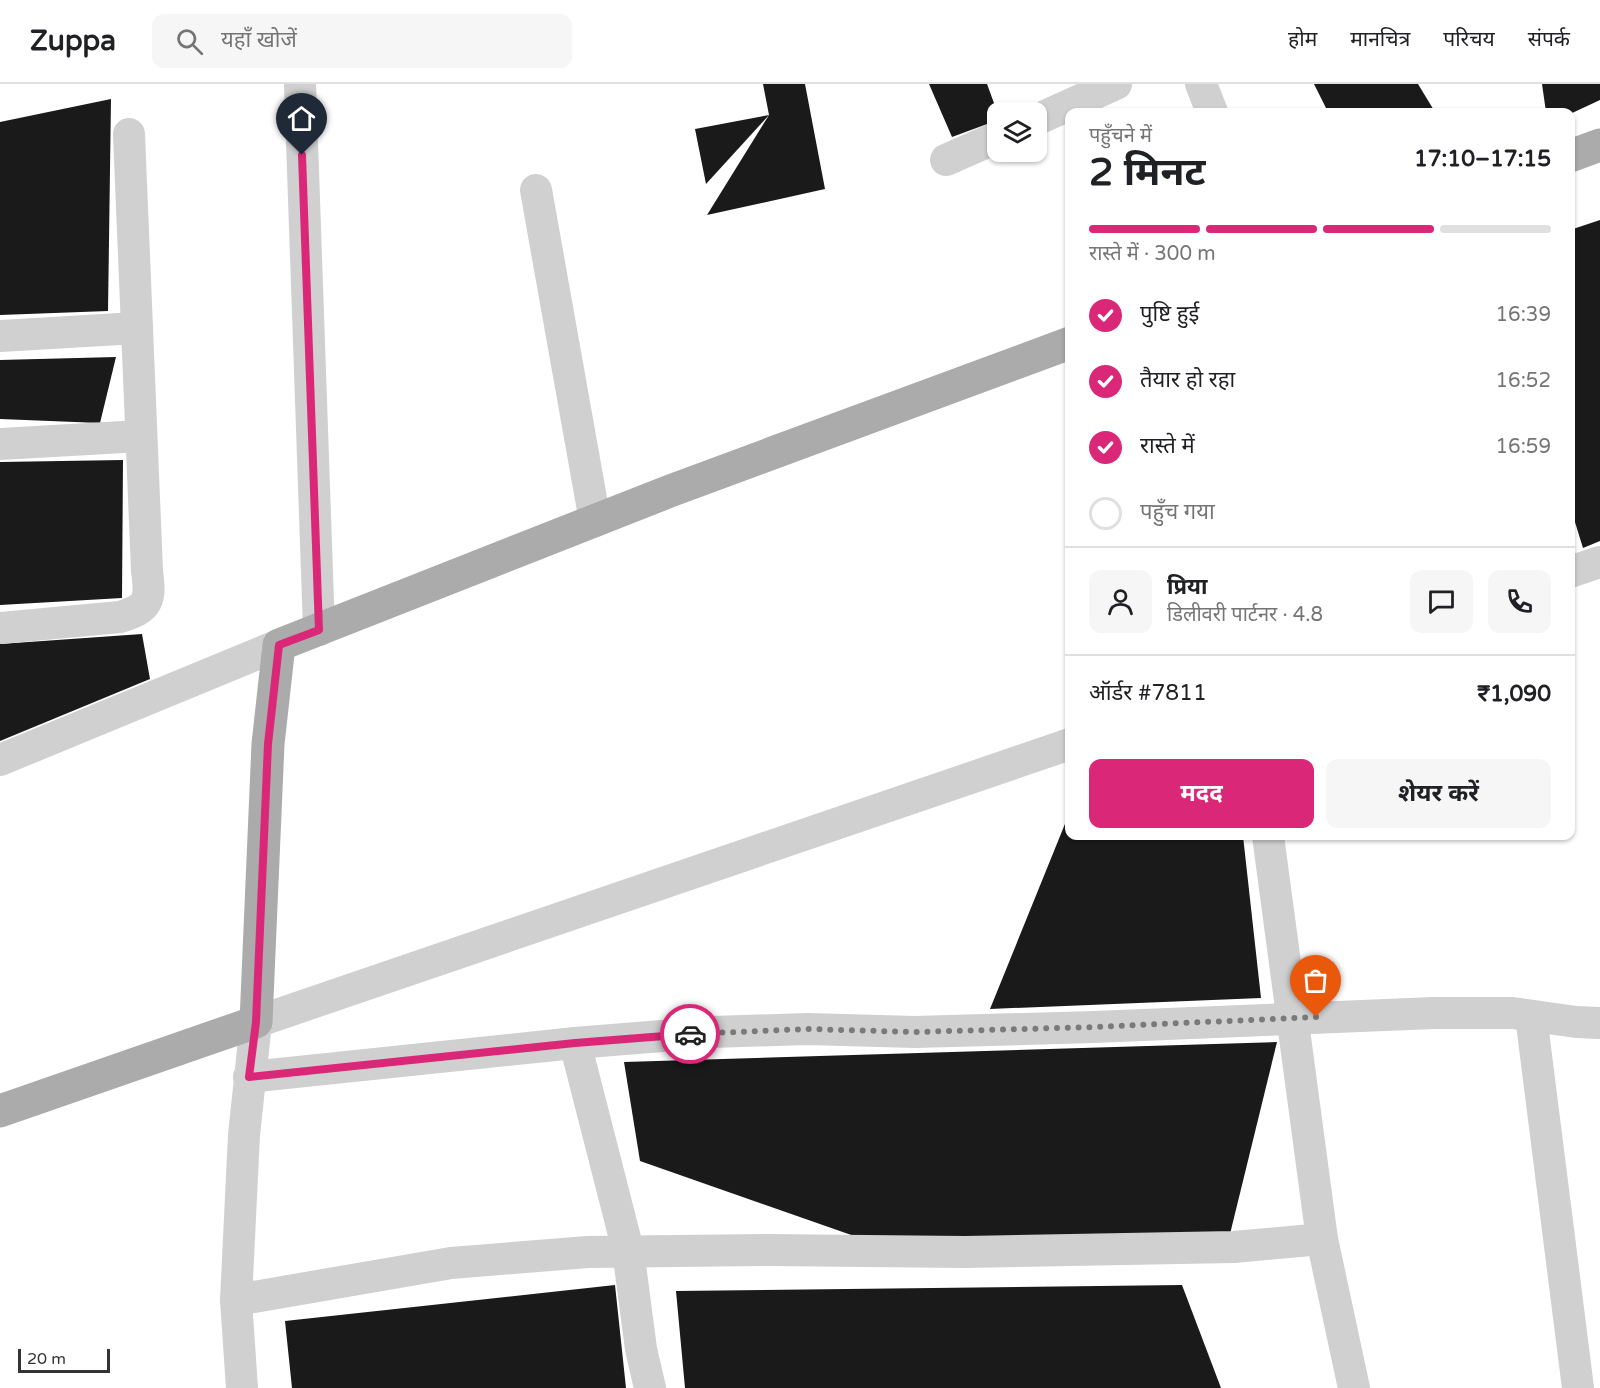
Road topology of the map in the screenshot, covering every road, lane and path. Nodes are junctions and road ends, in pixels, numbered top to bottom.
1 (300, 84) edge
2 (1116, 84) edge
3 (1201, 84) edge
4 (1210, 108) edge
5 (1047, 115) edge
6 (129, 134) dead end
7 (987, 142) edge
8 (1600, 145) edge
9 (1575, 154) edge
10 (946, 160) dead end
11 (536, 190) dead end
12 (137, 328) junction
13 (0, 336) edge
14 (1065, 345) edge
15 (141, 436) junction
16 (0, 444) edge
17 (595, 521) junction
18 (1600, 562) edge
19 (1575, 570) edge
20 (0, 628) edge
21 (319, 630) junction
22 (279, 645) junction
23 (1065, 746) edge
24 (0, 760) edge
25 (1269, 840) edge
26 (1531, 1016) junction
27 (1293, 1018) junction
28 (256, 1022) junction
29 (1600, 1023) edge
30 (575, 1043) junction
31 (249, 1077) junction
32 (0, 1112) edge
33 (1322, 1239) junction
34 (628, 1250) junction
35 (236, 1300) junction
36 (242, 1388) edge
37 (650, 1388) edge
38 (1354, 1388) edge
39 (1578, 1388) edge

1 - 21 street
2 - 5 street
3 - 4 street
6 - 12 street
7 - 10 street
8 - 9 main road
11 - 17 street
12 - 13 street
12 - 15 street
14 - 17 main road
15 - 16 street
15 - 20 street
17 - 21 main road
18 - 19 street
21 - 22 main road
22 - 24 street
22 - 28 main road
23 - 28 street
25 - 27 street
26 - 27 street
26 - 29 street
26 - 39 street
27 - 30 street
27 - 33 street
28 - 31 street
28 - 32 main road
30 - 31 street
30 - 34 street
31 - 35 street
33 - 34 street
33 - 38 street
34 - 35 street
34 - 37 street
35 - 36 street

